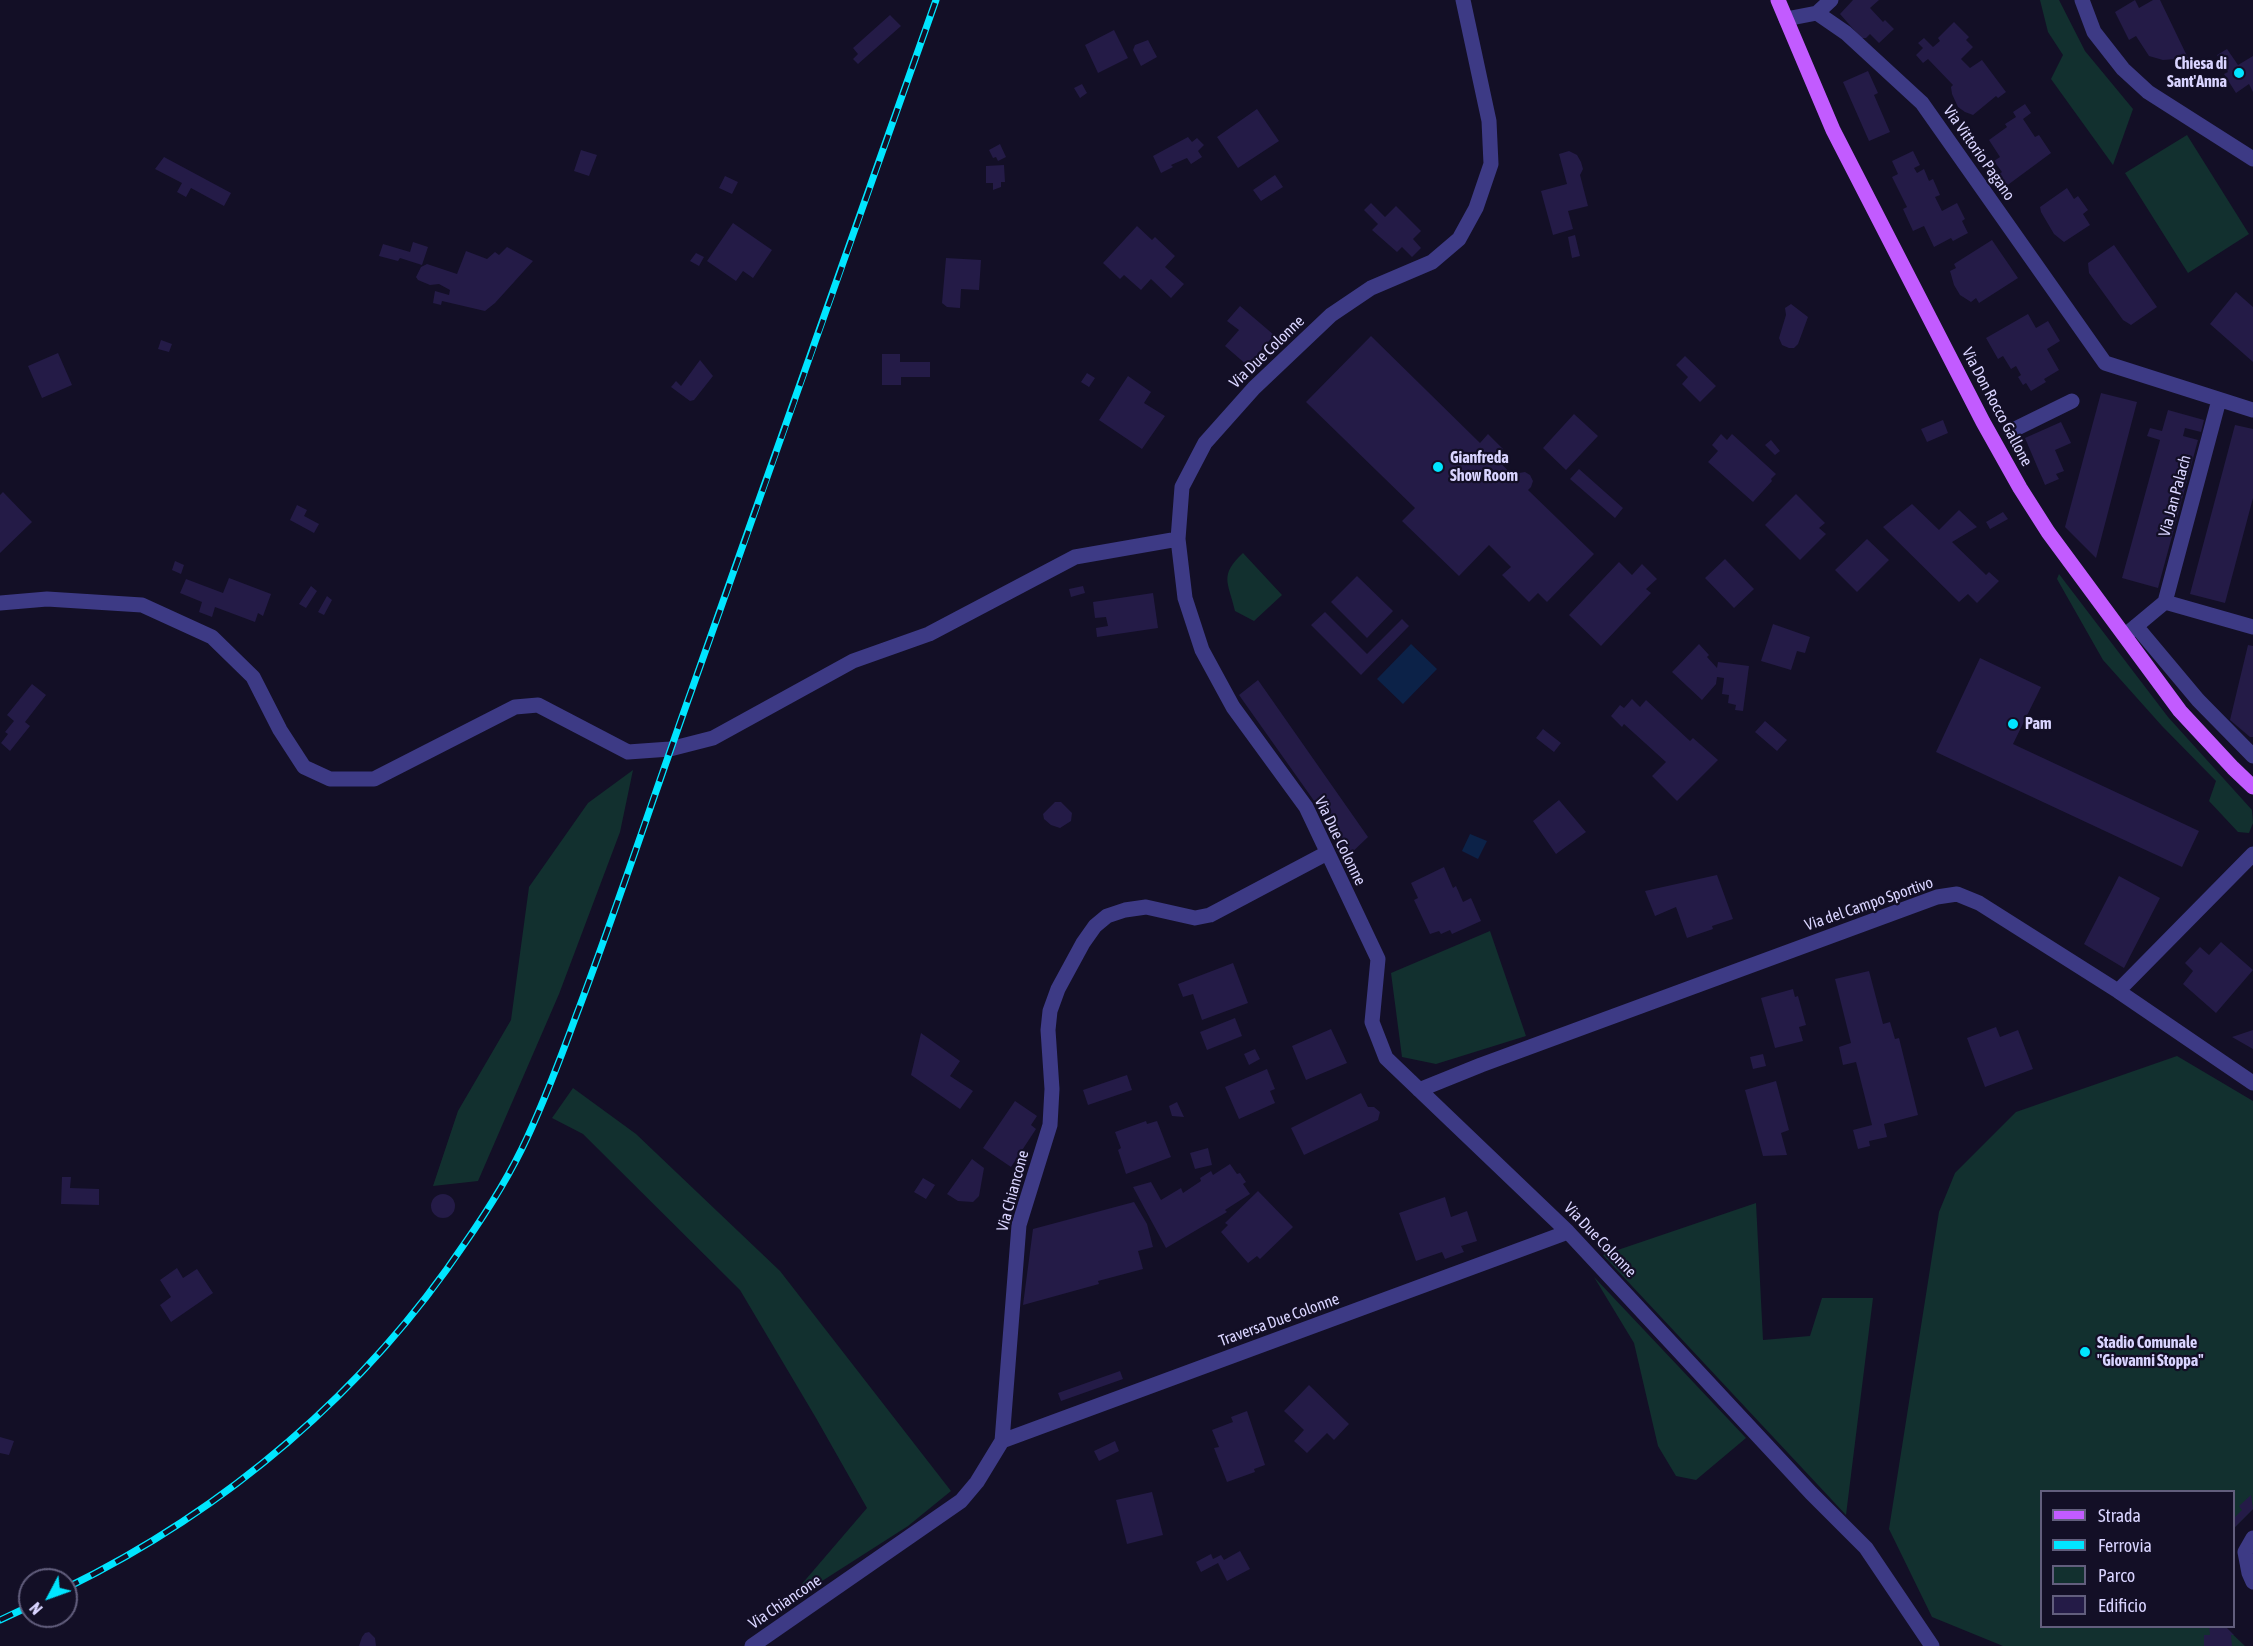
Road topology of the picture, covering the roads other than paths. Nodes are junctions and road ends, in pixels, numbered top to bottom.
1 (1463, 0) edge
2 (1778, 0) edge
3 (1831, 0) edge
4 (2082, 0) edge
5 (1817, 13) junction
6 (1786, 19) junction
7 (2253, 159) edge
8 (2219, 400) junction
9 (2072, 401) dead end
10 (2253, 410) edge
11 (2011, 431) dead end
12 (1178, 539) junction
13 (2165, 602) junction
14 (0, 603) edge
15 (2136, 626) junction
16 (2253, 627) edge
17 (2123, 637) junction
18 (2253, 756) edge
19 (2253, 787) edge
20 (1327, 853) junction
21 (2253, 854) edge
22 (2118, 991) junction
23 (2253, 1083) edge
24 (1419, 1090) junction
25 (1569, 1232) junction
26 (1002, 1441) junction
27 (2253, 1538) edge
28 (2253, 1582) edge
29 (752, 1646) edge
30 (1932, 1646) edge

1 - 12 street, Via Due Colonne
2 - 6 main road, Via Don Rocco Gallone
3 - 5 street
4 - 7 street
5 - 6 street
5 - 8 street, Via Vittorio Pagano
6 - 17 main road, Via Don Rocco Gallone
8 - 10 street
8 - 13 street, Via Jan Palach
9 - 11 street
12 - 14 street
12 - 20 street, Via Due Colonne
13 - 15 street
13 - 16 street
15 - 17 street
15 - 18 street
17 - 19 main road, Via Don Rocco Gallone
20 - 24 street, Via Due Colonne
20 - 26 street, Via Chiancone
21 - 22 street
22 - 23 street, Via del Campo Sportivo
22 - 24 street, Via del Campo Sportivo
24 - 25 street, Via Due Colonne
25 - 26 street, Traversa Due Colonne
25 - 30 street, Via Due Colonne
26 - 29 street, Via Chiancone
27 - 28 street

